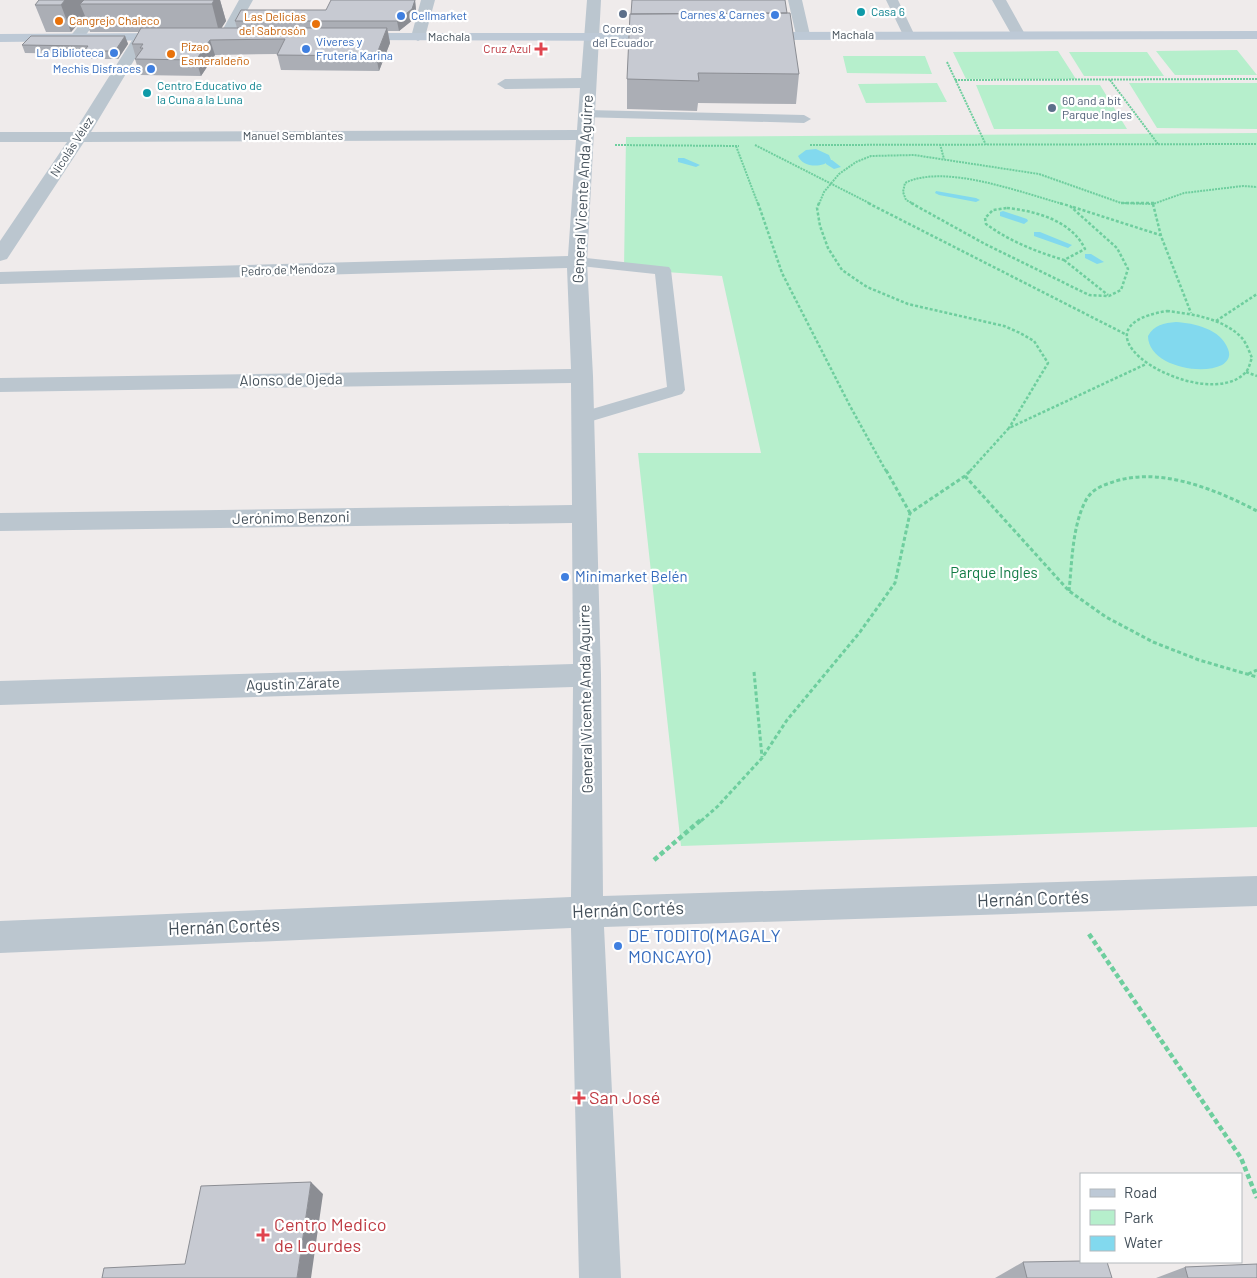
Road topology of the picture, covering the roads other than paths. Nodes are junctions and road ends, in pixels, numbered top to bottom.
1 (106, 0) edge
2 (246, 0) edge
3 (428, 0) edge
4 (594, 0) edge
5 (795, 0) edge
6 (892, 0) edge
7 (999, 0) edge
8 (804, 35) junction
9 (1257, 35) edge
10 (746, 36) edge
11 (909, 36) junction
12 (1019, 36) junction
13 (141, 37) junction
14 (188, 37) edge
15 (341, 37) edge
16 (418, 37) junction
17 (593, 37) junction
18 (679, 37) edge
19 (0, 38) edge
20 (76, 38) junction
21 (206, 38) edge
22 (225, 38) junction
23 (244, 38) edge
24 (588, 83) junction
25 (505, 84) dead end
26 (804, 119) dead end
27 (585, 131) junction
28 (0, 137) edge
29 (79, 137) junction
30 (0, 255) edge
31 (577, 262) junction
32 (0, 278) edge
33 (582, 376) junction
34 (0, 384) edge
35 (582, 418) junction
36 (583, 514) junction
37 (0, 522) edge
38 (587, 675) junction
39 (0, 692) edge
40 (1257, 891) edge
41 (587, 912) junction
42 (0, 937) edge
43 (600, 1278) edge

1 - 20 street
2 - 22 street
3 - 16 street
4 - 17 street, General Vicente Anda Aguirre
5 - 8 street
6 - 11 lane
7 - 12 street
8 - 10 main road, Machala
8 - 11 main road, Machala
9 - 12 main road, Machala
11 - 12 main road, Machala
13 - 14 main road
13 - 20 main road
13 - 29 street, Nicolás Vélez
15 - 16 main road, Machala
16 - 17 main road, Machala
17 - 18 main road, Machala
17 - 24 street, General Vicente Anda Aguirre
19 - 20 main road
21 - 22 main road
22 - 23 main road
24 - 25 street
24 - 27 street, General Vicente Anda Aguirre
26 - 27 lane
27 - 29 street, Manuel Semblantes
27 - 31 street, General Vicente Anda Aguirre
28 - 29 street, Manuel Semblantes
29 - 30 street, Nicolás Vélez
31 - 32 street, Pedro de Mendoza
31 - 33 street, General Vicente Anda Aguirre
31 - 35 lane
33 - 34 street, Alonso de Ojeda
33 - 35 street, General Vicente Anda Aguirre
35 - 36 street, General Vicente Anda Aguirre
36 - 37 street, Jerónimo Benzoni
36 - 38 street, General Vicente Anda Aguirre
38 - 39 street, Agustín Zárate
38 - 41 street, General Vicente Anda Aguirre
40 - 41 street, Hernán Cortés
41 - 42 street, Hernán Cortés
41 - 43 street, General Vicente Anda Aguirre

